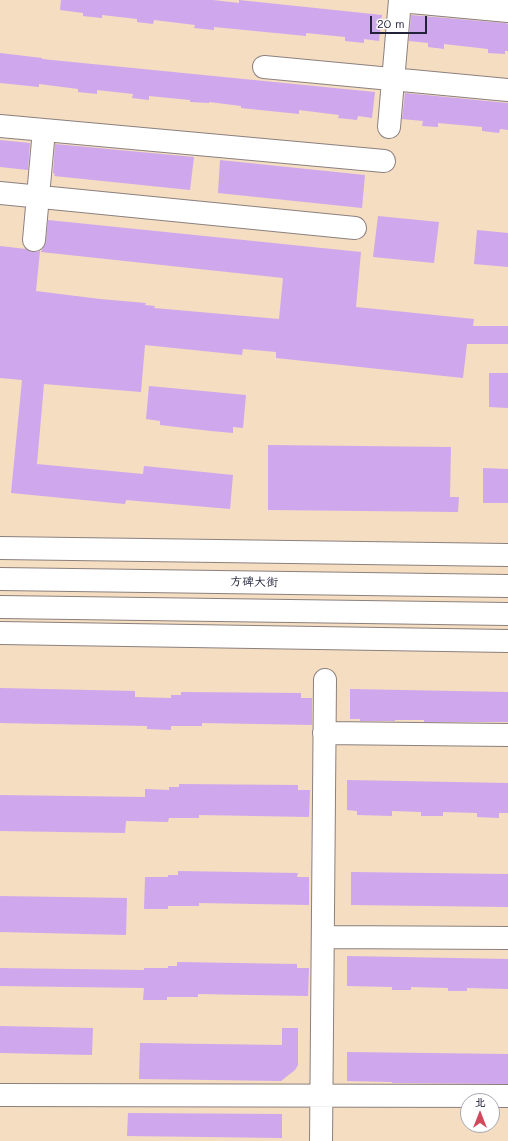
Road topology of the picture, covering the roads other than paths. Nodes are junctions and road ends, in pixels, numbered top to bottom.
1 (400, 0) edge
2 (508, 11) edge
3 (264, 67) dead end
4 (393, 79) junction
5 (508, 90) edge
6 (0, 126) edge
7 (389, 126) dead end
8 (44, 130) junction
9 (384, 161) dead end
10 (0, 194) edge
11 (38, 197) junction
12 (355, 228) dead end
13 (34, 240) dead end
14 (0, 548) edge
15 (508, 555) edge
16 (0, 579) edge
17 (508, 586) edge
18 (0, 607) edge
19 (508, 614) edge
20 (0, 633) edge
21 (508, 641) edge
22 (324, 680) dead end
23 (324, 733) junction
24 (508, 734) edge
25 (322, 937) junction
26 (508, 938) edge
27 (0, 1095) edge
28 (321, 1096) junction
29 (508, 1096) edge
30 (321, 1141) edge

1 - 2 street
1 - 4 street
3 - 4 street
4 - 5 street
4 - 7 street
6 - 8 street
8 - 9 street
8 - 11 street
10 - 11 street
11 - 12 street
11 - 13 street
14 - 15 street
16 - 17 street, 方碑大街
18 - 19 street
20 - 21 street
22 - 23 street
23 - 24 street
23 - 25 street
25 - 26 street
25 - 28 street
27 - 28 street
28 - 29 street
28 - 30 street

